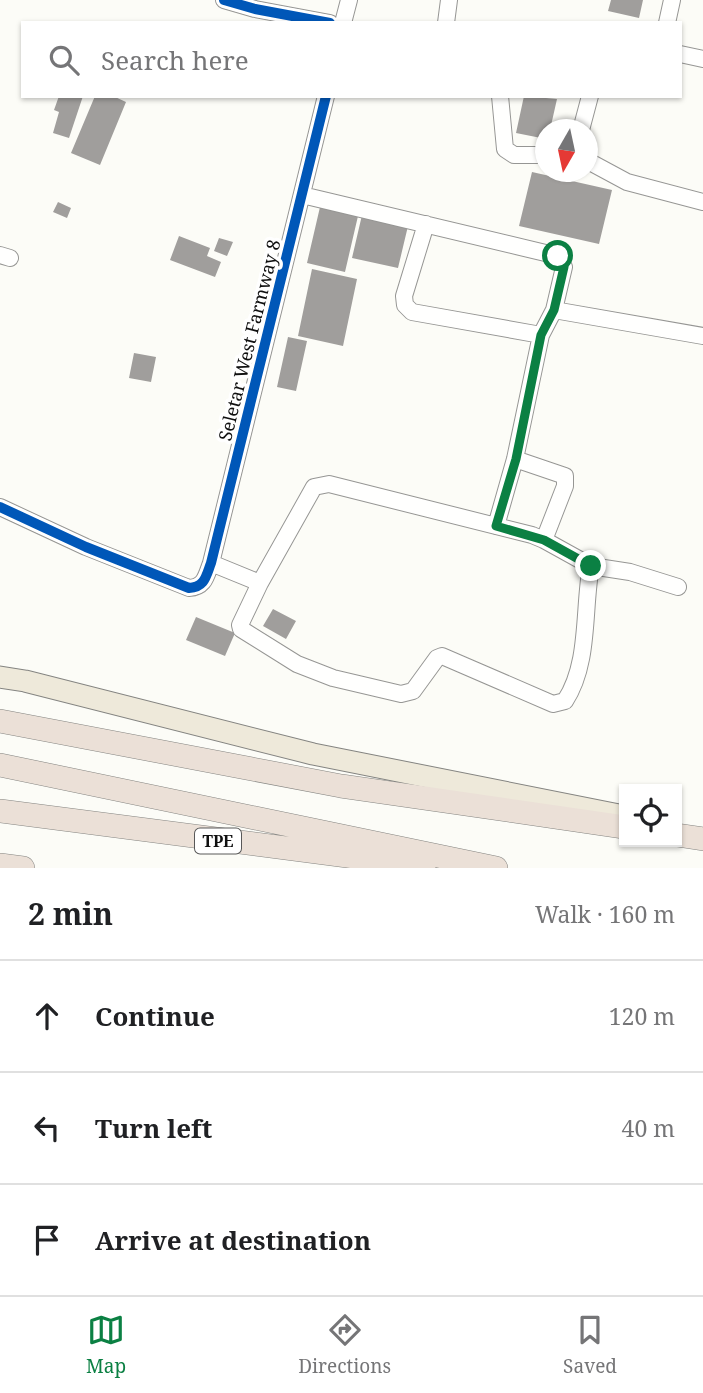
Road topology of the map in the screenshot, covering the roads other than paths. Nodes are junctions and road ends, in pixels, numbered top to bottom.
1 (224, 0) edge
2 (349, 0) edge
3 (449, 0) edge
4 (672, 0) edge
5 (319, 21) edge
6 (344, 21) edge
7 (446, 21) edge
8 (667, 21) edge
9 (682, 54) edge
10 (703, 59) edge
11 (326, 98) edge
12 (500, 98) edge
13 (589, 98) edge
14 (584, 119) edge
15 (535, 155) edge
16 (598, 167) edge
17 (302, 195) junction
18 (703, 202) edge
19 (426, 224) junction
20 (554, 310) junction
21 (541, 335) junction
22 (703, 336) edge
23 (516, 459) junction
24 (0, 507) edge
25 (496, 526) junction
26 (544, 540) junction
27 (211, 563) junction
28 (591, 566) junction
29 (260, 583) junction
30 (678, 587) dead end
31 (0, 677) edge
32 (0, 721) edge
33 (0, 765) edge
34 (0, 811) edge
35 (619, 815) edge
36 (619, 826) edge
37 (682, 828) edge
38 (703, 832) edge
39 (682, 836) edge
40 (703, 839) edge
41 (0, 865) edge
42 (23, 868) edge
43 (436, 868) edge
44 (496, 868) edge

1 - 5 street
2 - 6 street
3 - 7 street
4 - 8 street
9 - 10 street
11 - 17 street, Seletar West Farmway 8
12 - 15 street
13 - 14 street
16 - 18 street
17 - 19 street
17 - 27 street, Seletar West Farmway 8
19 - 20 street
19 - 21 street
20 - 21 street
20 - 22 street
21 - 23 street
23 - 25 street
23 - 26 street
24 - 27 street, Seletar West Farmway 8
25 - 26 street
25 - 29 street
26 - 28 street
27 - 29 street
28 - 29 street
28 - 30 street
31 - 35 main road
32 - 36 highway
33 - 44 highway
34 - 43 highway, TPE
37 - 38 main road
39 - 40 highway
41 - 42 highway

